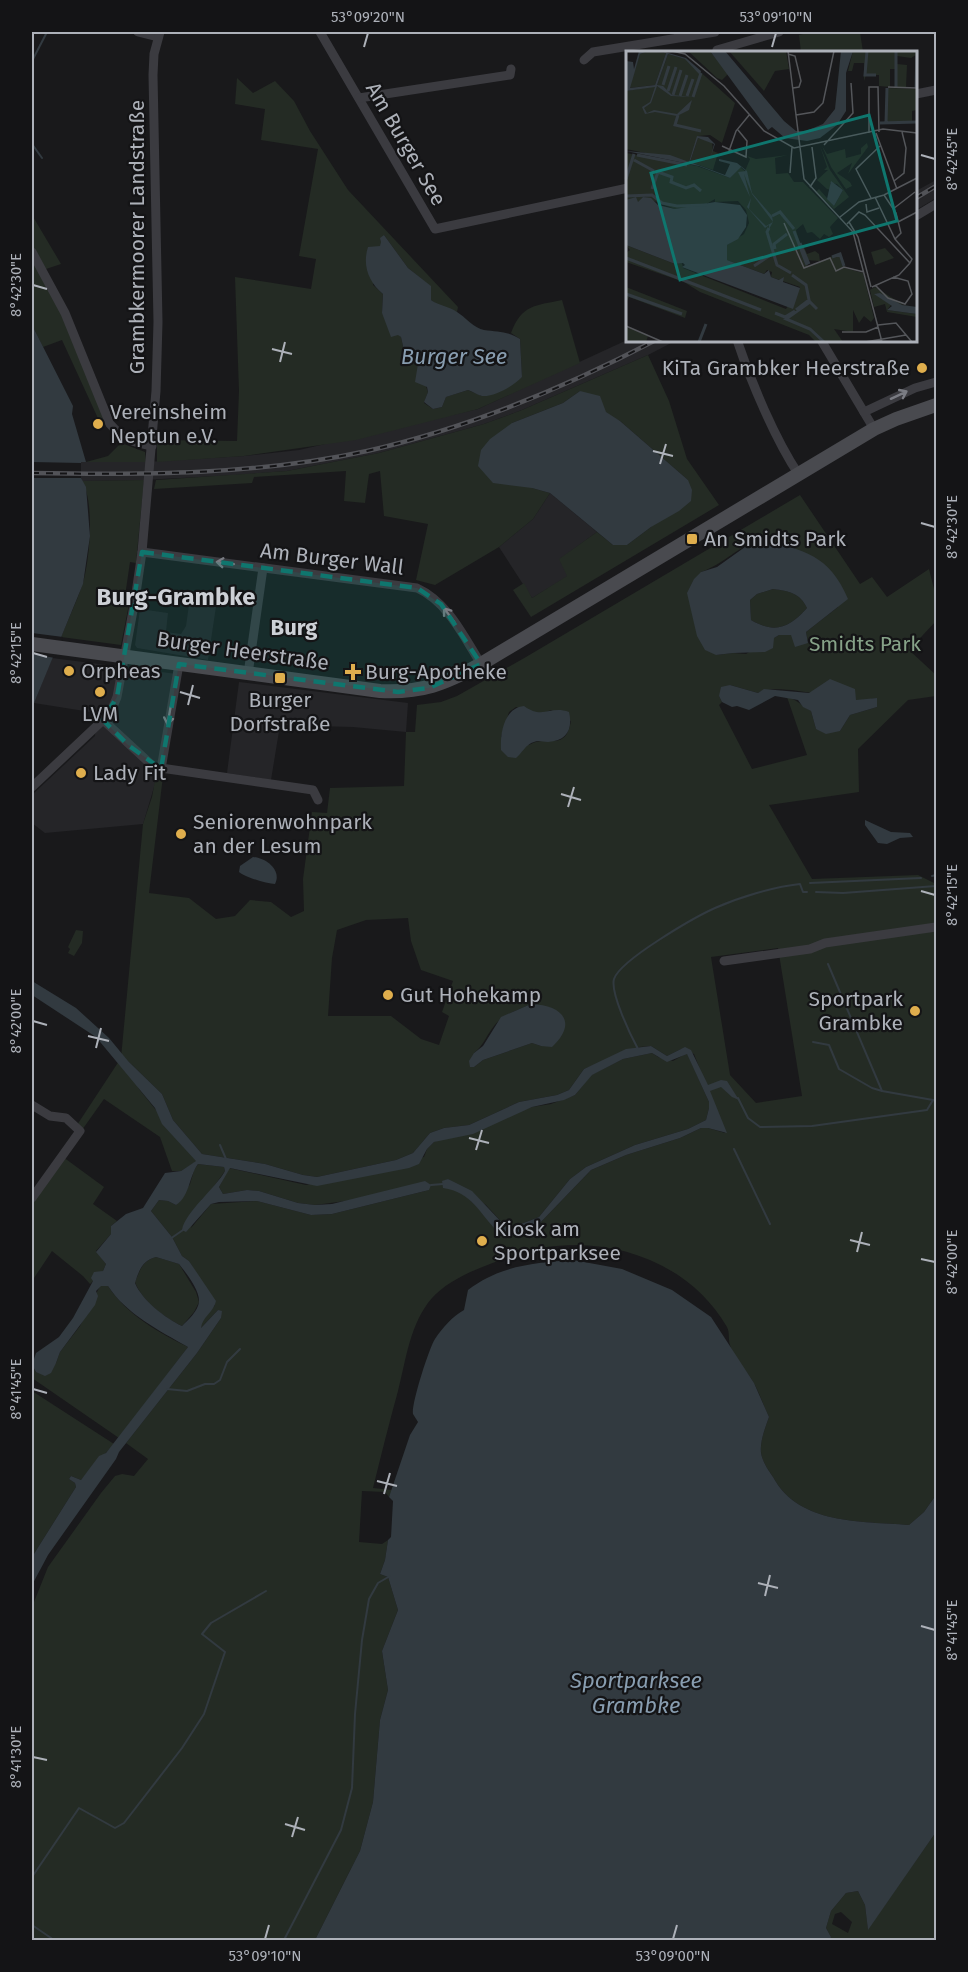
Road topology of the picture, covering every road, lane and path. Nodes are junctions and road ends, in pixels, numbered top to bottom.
1 (138, 32) edge
2 (320, 32) edge
3 (715, 32) edge
4 (779, 32) edge
5 (159, 34) edge
6 (717, 51) edge
7 (584, 60) dead end
8 (511, 69) dead end
9 (936, 90) edge
10 (917, 94) edge
11 (359, 98) junction
12 (626, 188) edge
13 (936, 204) edge
14 (917, 215) edge
15 (32, 252) edge
16 (738, 342) edge
17 (822, 342) edge
18 (936, 382) edge
19 (936, 405) edge
20 (864, 412) junction
21 (874, 429) junction
22 (152, 446) junction
23 (799, 475) junction
24 (142, 552) junction
25 (263, 568) junction
26 (32, 644) edge
27 (124, 656) junction
28 (179, 664) junction
29 (481, 664) junction
30 (248, 674) junction
31 (103, 720) junction
32 (161, 769) junction
33 (32, 787) edge
34 (318, 800) dead end
35 (936, 927) edge
36 (724, 961) dead end
37 (32, 1105) edge
38 (32, 1198) edge

1 - 5 street
2 - 11 street, Am Burger See
3 - 6 street
3 - 7 street
4 - 6 street
5 - 22 street, Grambkermoorer Landstraße
8 - 11 street
9 - 10 street
11 - 12 street, Am Burger See
13 - 14 street
15 - 22 street
16 - 23 street
17 - 20 street
20 -> 18 street
19 - 21 main road, Burger Heerstraße
20 - 21 street
21 - 23 main road, Burger Heerstraße
22 - 24 street, Grambkermoorer Landstraße
23 - 29 main road, Burger Heerstraße
25 -> 24 street, Am Burger Wall
24 - 27 street, Grambkermoorer Landstraße
29 -> 25 street, Am Burger Wall
25 - 30 street
26 - 27 main road, Burger Heerstraße
27 - 28 main road, Burger Heerstraße
27 - 31 street, Grambkermoorer Landstraße
28 - 30 main road, Burger Heerstraße
28 -> 32 street
29 - 30 main road, Burger Heerstraße
31 - 32 street
31 - 33 street, Grambkermoorer Landstraße
32 - 34 street
35 - 36 street
37 - 38 street

